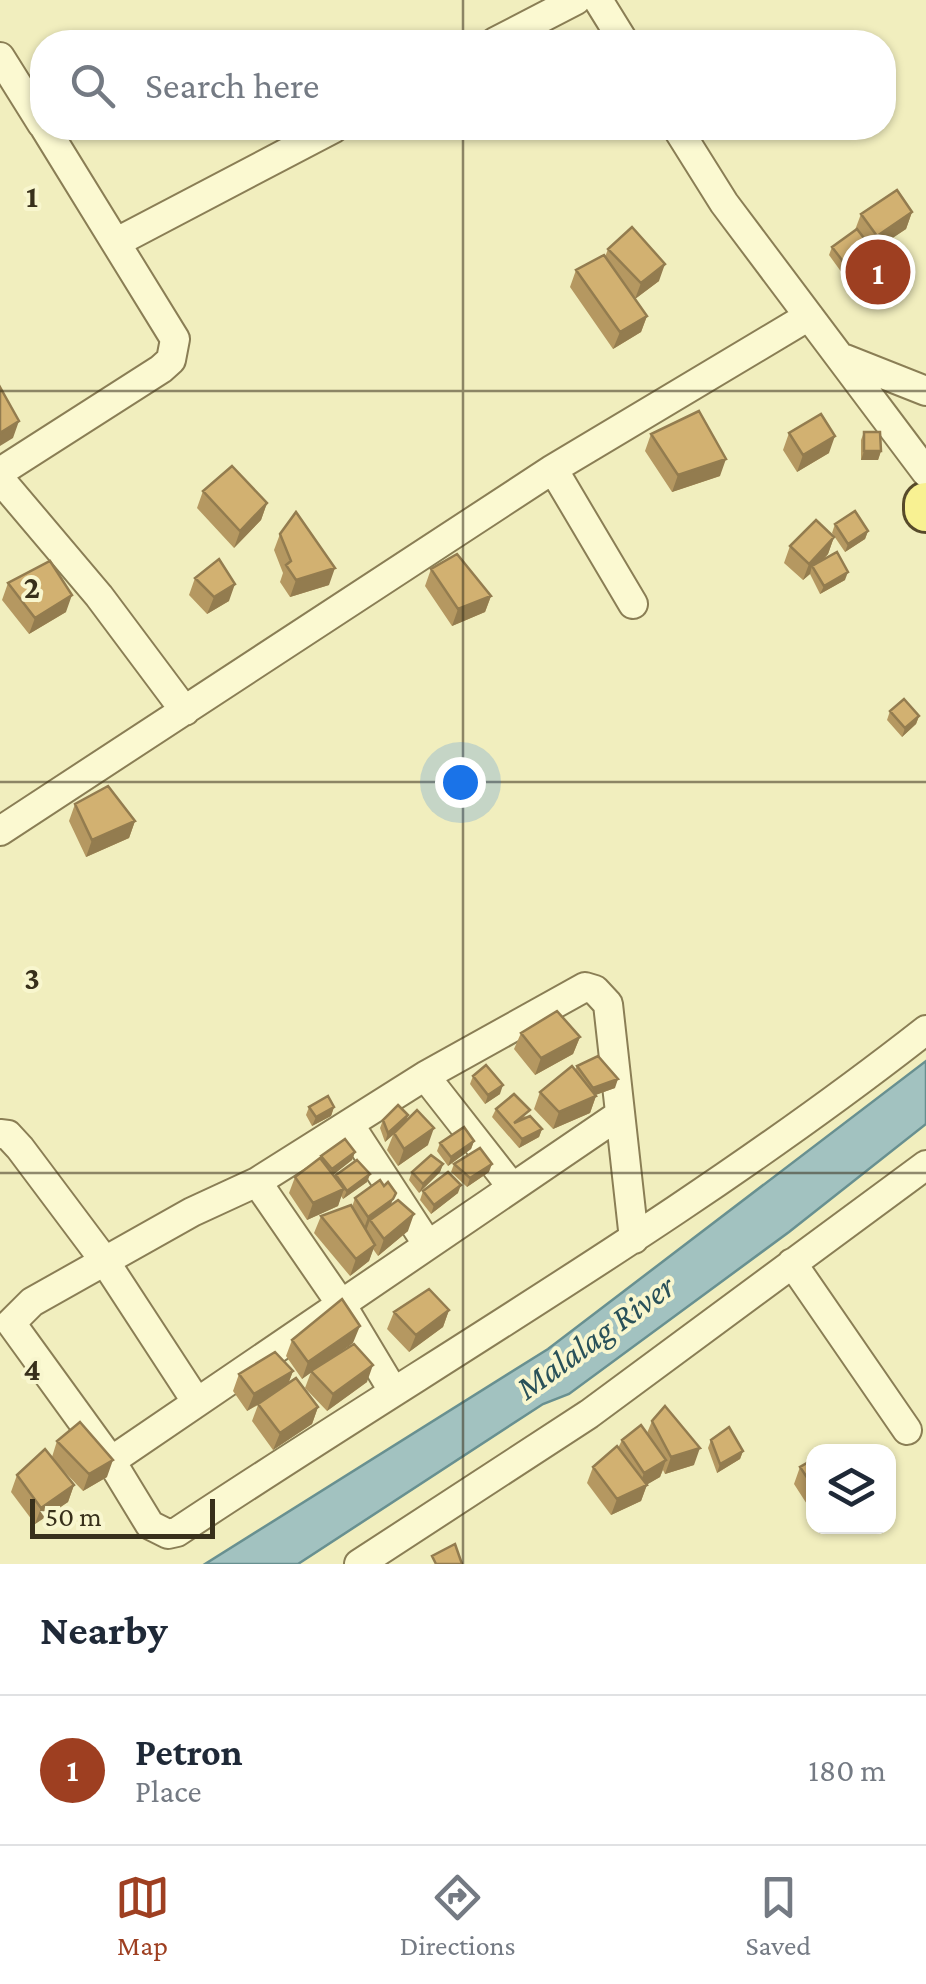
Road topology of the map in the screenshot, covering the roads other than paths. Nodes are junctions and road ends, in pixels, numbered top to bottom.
1 (576, 0) edge
2 (598, 0) edge
3 (518, 30) edge
4 (617, 30) edge
5 (0, 56) edge
6 (30, 104) edge
7 (53, 140) edge
8 (311, 140) edge
9 (685, 140) edge
10 (117, 242) junction
11 (808, 316) junction
12 (845, 358) junction
13 (926, 391) edge
14 (553, 470) junction
15 (926, 472) edge
16 (0, 475) edge
17 (633, 604) dead end
18 (184, 711) junction
19 (0, 831) edge
20 (926, 1030) edge
21 (425, 1076) junction
22 (619, 1115) junction
23 (349, 1124) junction
24 (0, 1134) edge
25 (926, 1165) edge
26 (257, 1182) junction
27 (512, 1187) junction
28 (634, 1239) junction
29 (428, 1245) junction
30 (104, 1260) junction
31 (792, 1262) junction
32 (341, 1304) junction
33 (6, 1318) edge
34 (392, 1390) junction
35 (196, 1401) junction
36 (907, 1430) dead end
37 (111, 1460) junction
38 (359, 1564) edge

1 - 3 street
2 - 4 street
5 - 6 street
7 - 10 street
8 - 10 street
9 - 11 street
10 - 16 street
11 - 12 street
11 - 14 street
12 - 13 street
12 - 15 street
14 - 17 street
14 - 18 street
16 - 18 street
18 - 19 street
20 - 28 street
21 - 22 street
21 - 23 street
21 - 27 street
22 - 27 street
22 - 28 street
23 - 26 street
23 - 29 street
24 - 30 street
25 - 31 street
26 - 30 street
26 - 32 street
27 - 29 street
28 - 34 street
29 - 32 street
30 - 33 street
30 - 35 street
31 - 36 street
31 - 38 street
32 - 34 street
32 - 35 street
33 - 37 street
34 - 37 street
35 - 37 street

